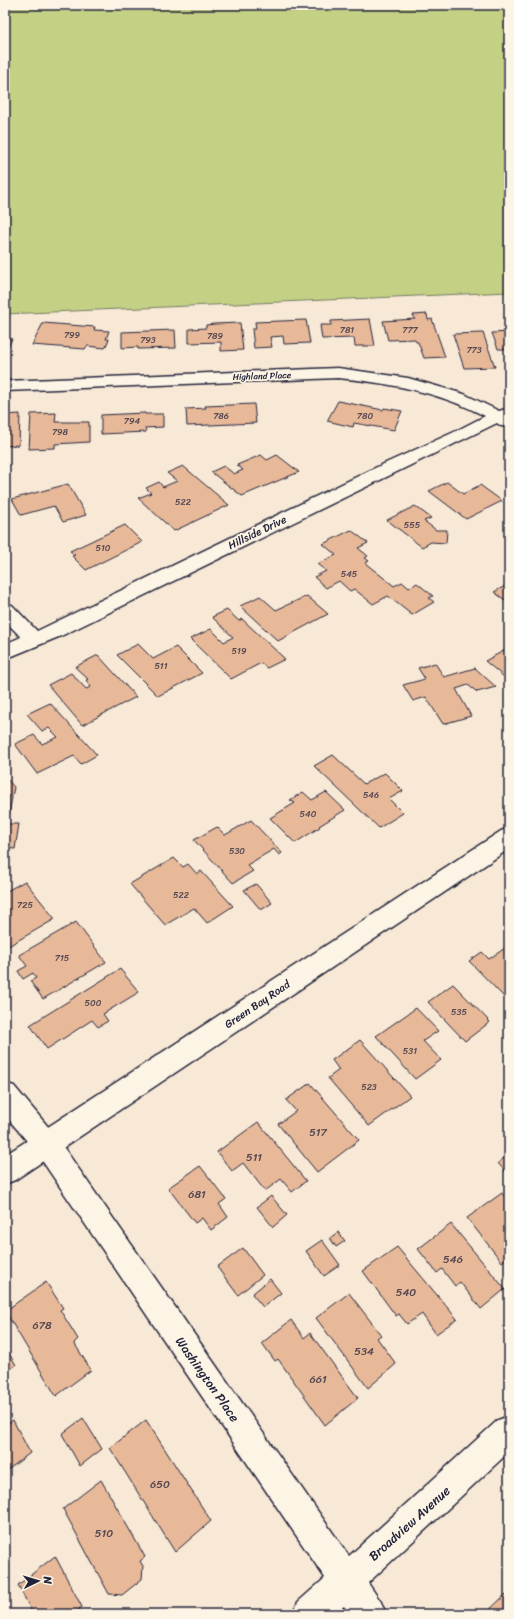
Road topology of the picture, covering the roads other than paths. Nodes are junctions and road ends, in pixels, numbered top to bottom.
1 (5, 386) edge
2 (505, 418) edge
3 (5, 610) edge
4 (34, 639) junction
5 (5, 652) edge
6 (509, 837) edge
7 (5, 1095) edge
8 (46, 1144) junction
9 (5, 1171) edge
10 (509, 1432) edge
11 (347, 1580) junction
12 (310, 1614) edge
13 (369, 1614) edge

1 - 2 street, Highland Place
2 - 4 street, Hillside Drive
3 - 4 street
4 - 5 street, Hillside Drive
6 - 8 street, Green Bay Road
7 - 8 street, Washington Place
8 - 9 street, Green Bay Road
8 - 11 street, Washington Place
10 - 11 street, Broadview Avenue
11 - 12 street, Broadview Avenue
11 - 13 street, Washington Place

